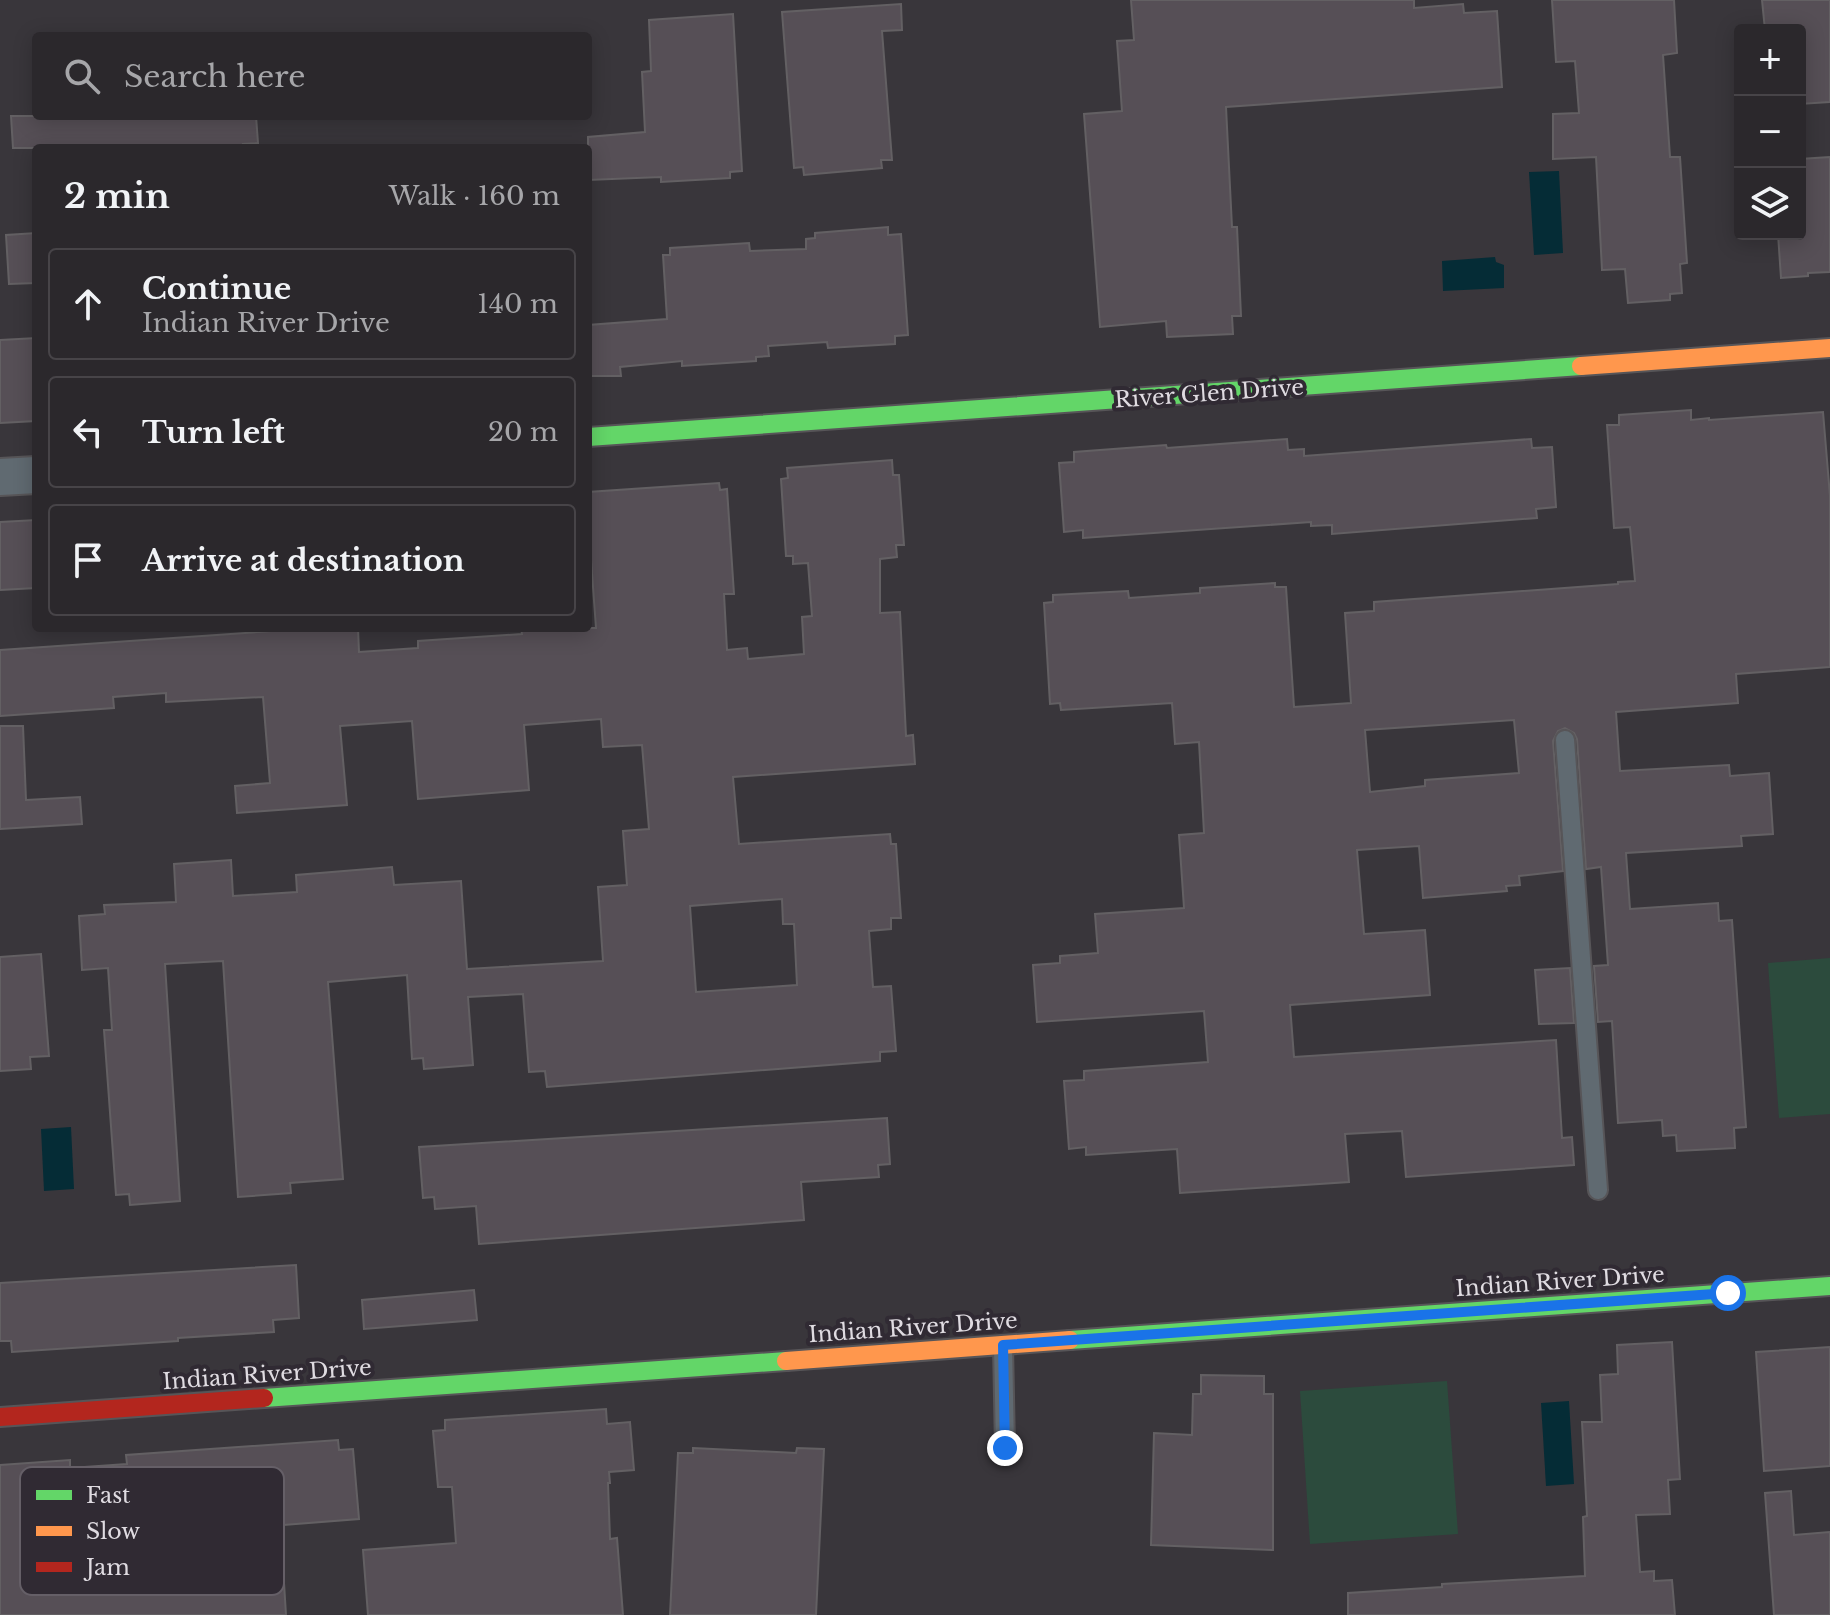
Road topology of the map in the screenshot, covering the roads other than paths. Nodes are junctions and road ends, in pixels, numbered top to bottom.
1 (1830, 348) edge
2 (592, 437) edge
3 (32, 475) edge
4 (0, 477) edge
5 (1565, 740) dead end
6 (1598, 1190) dead end
7 (1830, 1286) edge
8 (1003, 1345) junction
9 (0, 1417) edge
10 (1005, 1448) dead end

1 - 2 street, River Glen Drive
3 - 4 street
5 - 6 lane
7 - 8 street, Indian River Drive
8 - 9 street, Indian River Drive
8 - 10 lane

